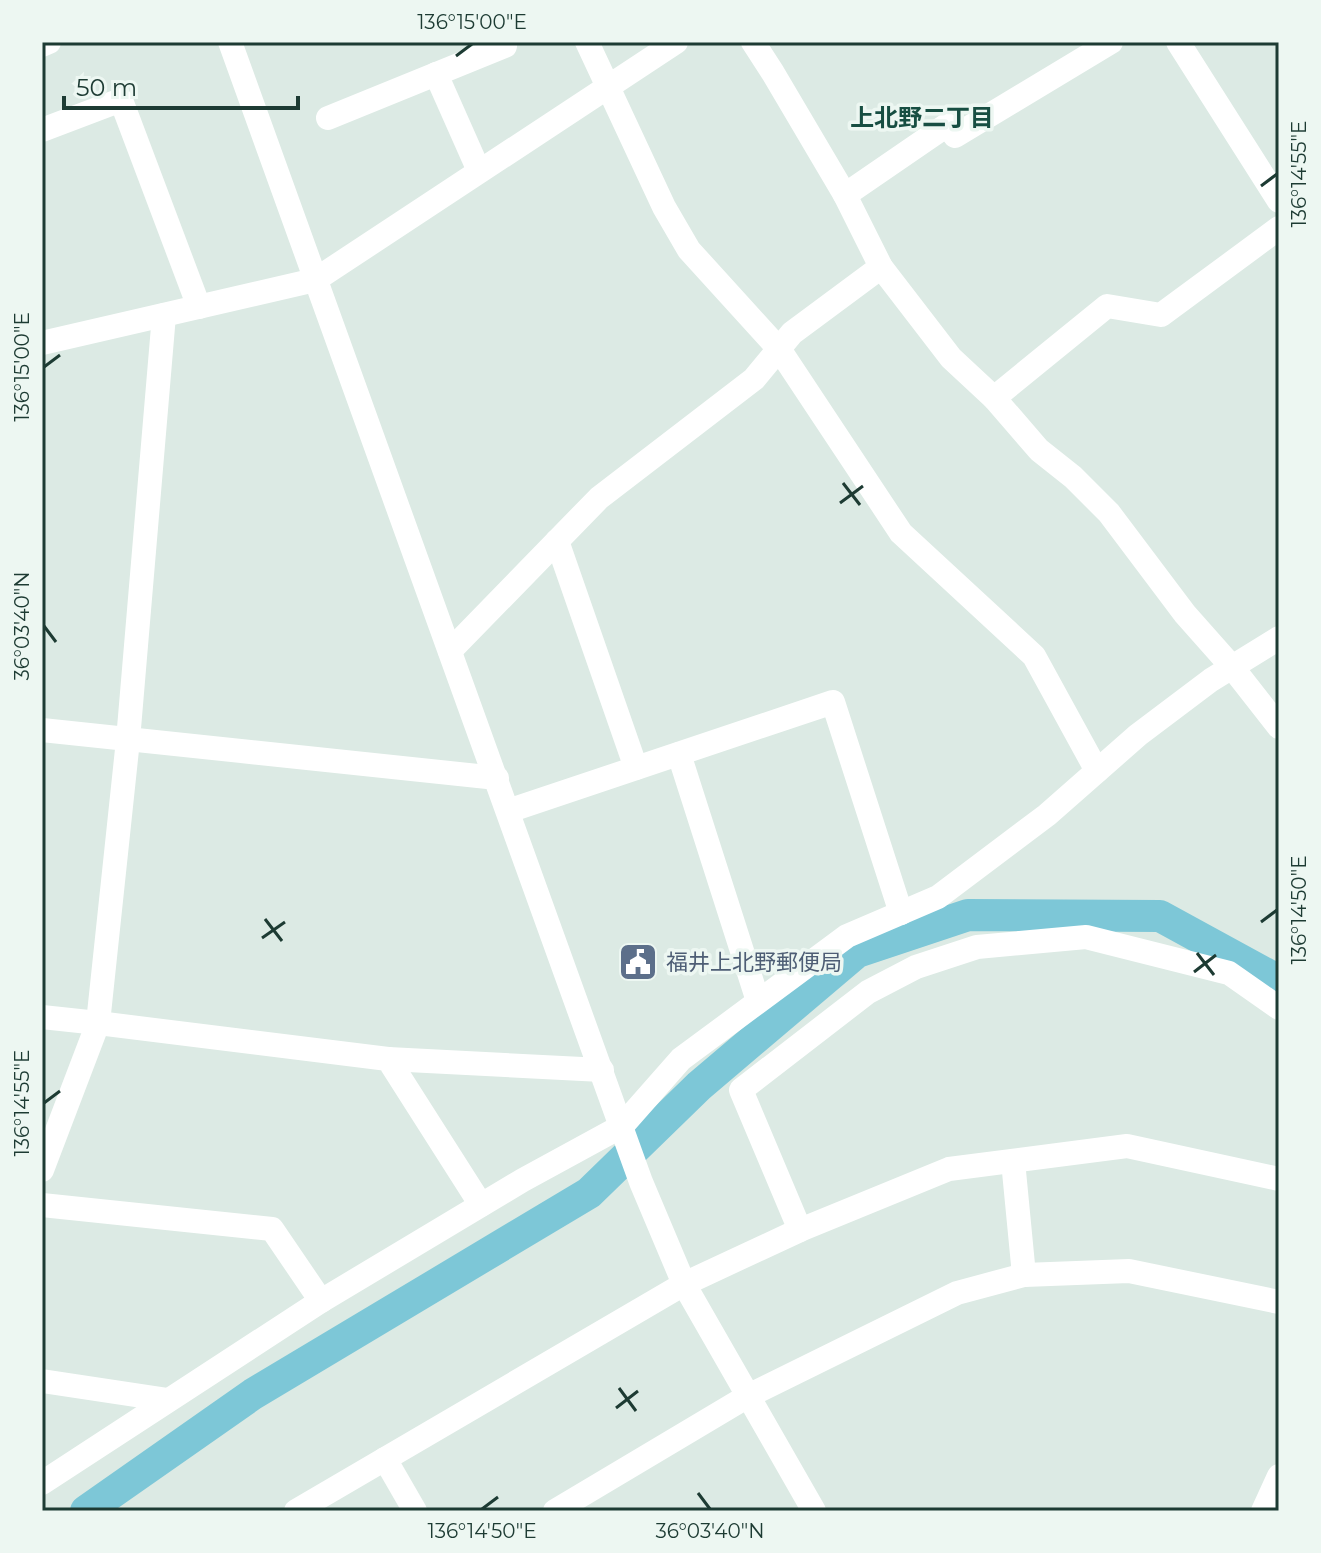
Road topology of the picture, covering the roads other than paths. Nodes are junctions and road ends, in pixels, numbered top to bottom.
1 (49, 42) edge
2 (230, 42) edge
3 (587, 42) edge
4 (676, 42) edge
5 (753, 42) edge
6 (1111, 42) edge
7 (1178, 42) edge
8 (42, 45) edge
9 (505, 46) dead end
10 (436, 74) junction
11 (608, 86) junction
12 (328, 118) dead end
13 (42, 130) edge
14 (479, 171) junction
15 (845, 195) junction
16 (1279, 201) edge
17 (1279, 228) edge
18 (881, 267) junction
19 (315, 280) junction
20 (199, 307) junction
21 (164, 315) junction
22 (42, 343) edge
23 (779, 349) junction
24 (994, 398) junction
25 (557, 541) junction
26 (1279, 638) edge
27 (450, 651) junction
28 (1232, 667) junction
29 (1279, 727) edge
30 (42, 730) edge
31 (128, 740) junction
32 (679, 754) junction
33 (636, 768) junction
34 (1097, 771) junction
35 (497, 778) junction
36 (508, 811) junction
37 (901, 913) junction
38 (758, 1001) junction
39 (1279, 1008) edge
40 (42, 1017) edge
41 (98, 1023) junction
42 (388, 1059) junction
43 (602, 1070) junction
44 (625, 1135) junction
45 (1013, 1161) junction
46 (42, 1170) edge
47 (1279, 1179) edge
48 (42, 1205) edge
49 (481, 1205) junction
50 (800, 1230) junction
51 (1024, 1275) junction
52 (684, 1284) junction
53 (321, 1301) junction
54 (1279, 1302) edge
55 (42, 1381) edge
56 (748, 1396) junction
57 (168, 1400) junction
58 (385, 1459) junction
59 (42, 1483) edge
60 (296, 1511) edge
61 (415, 1511) edge
62 (555, 1511) edge
63 (814, 1511) edge

1 - 8 street
2 - 19 street
3 - 11 street
4 - 11 street
5 - 15 street
6 - 15 street
7 - 16 street
9 - 10 street
10 - 12 street
10 - 14 street
11 - 14 street
11 - 23 street
13 - 20 street
14 - 19 street
15 - 18 street
17 - 24 street
18 - 23 street
18 - 24 street
19 - 20 street
19 - 27 street
20 - 21 street
21 - 22 street
21 - 31 street
23 - 25 street
23 - 34 street
24 - 28 street
25 - 27 street
25 - 33 street
26 - 28 street
27 - 35 street
28 - 29 street
28 - 34 street
30 - 31 street
31 - 35 street
31 - 41 street
32 - 33 street
32 - 37 street
32 - 38 street
33 - 36 street
34 - 37 street
35 - 36 street
36 - 43 street
37 - 38 street
38 - 44 street
39 - 50 street
40 - 41 street
41 - 42 street
41 - 46 street
42 - 43 street
42 - 49 street
43 - 44 street
44 - 49 street
44 - 52 street
45 - 47 street
45 - 50 street
45 - 51 street
48 - 53 street
49 - 53 street
50 - 52 street
51 - 54 street
51 - 56 street
52 - 56 street
52 - 58 street
53 - 57 street
55 - 57 street
56 - 62 street
56 - 63 street
57 - 59 street
58 - 60 street
58 - 61 street

